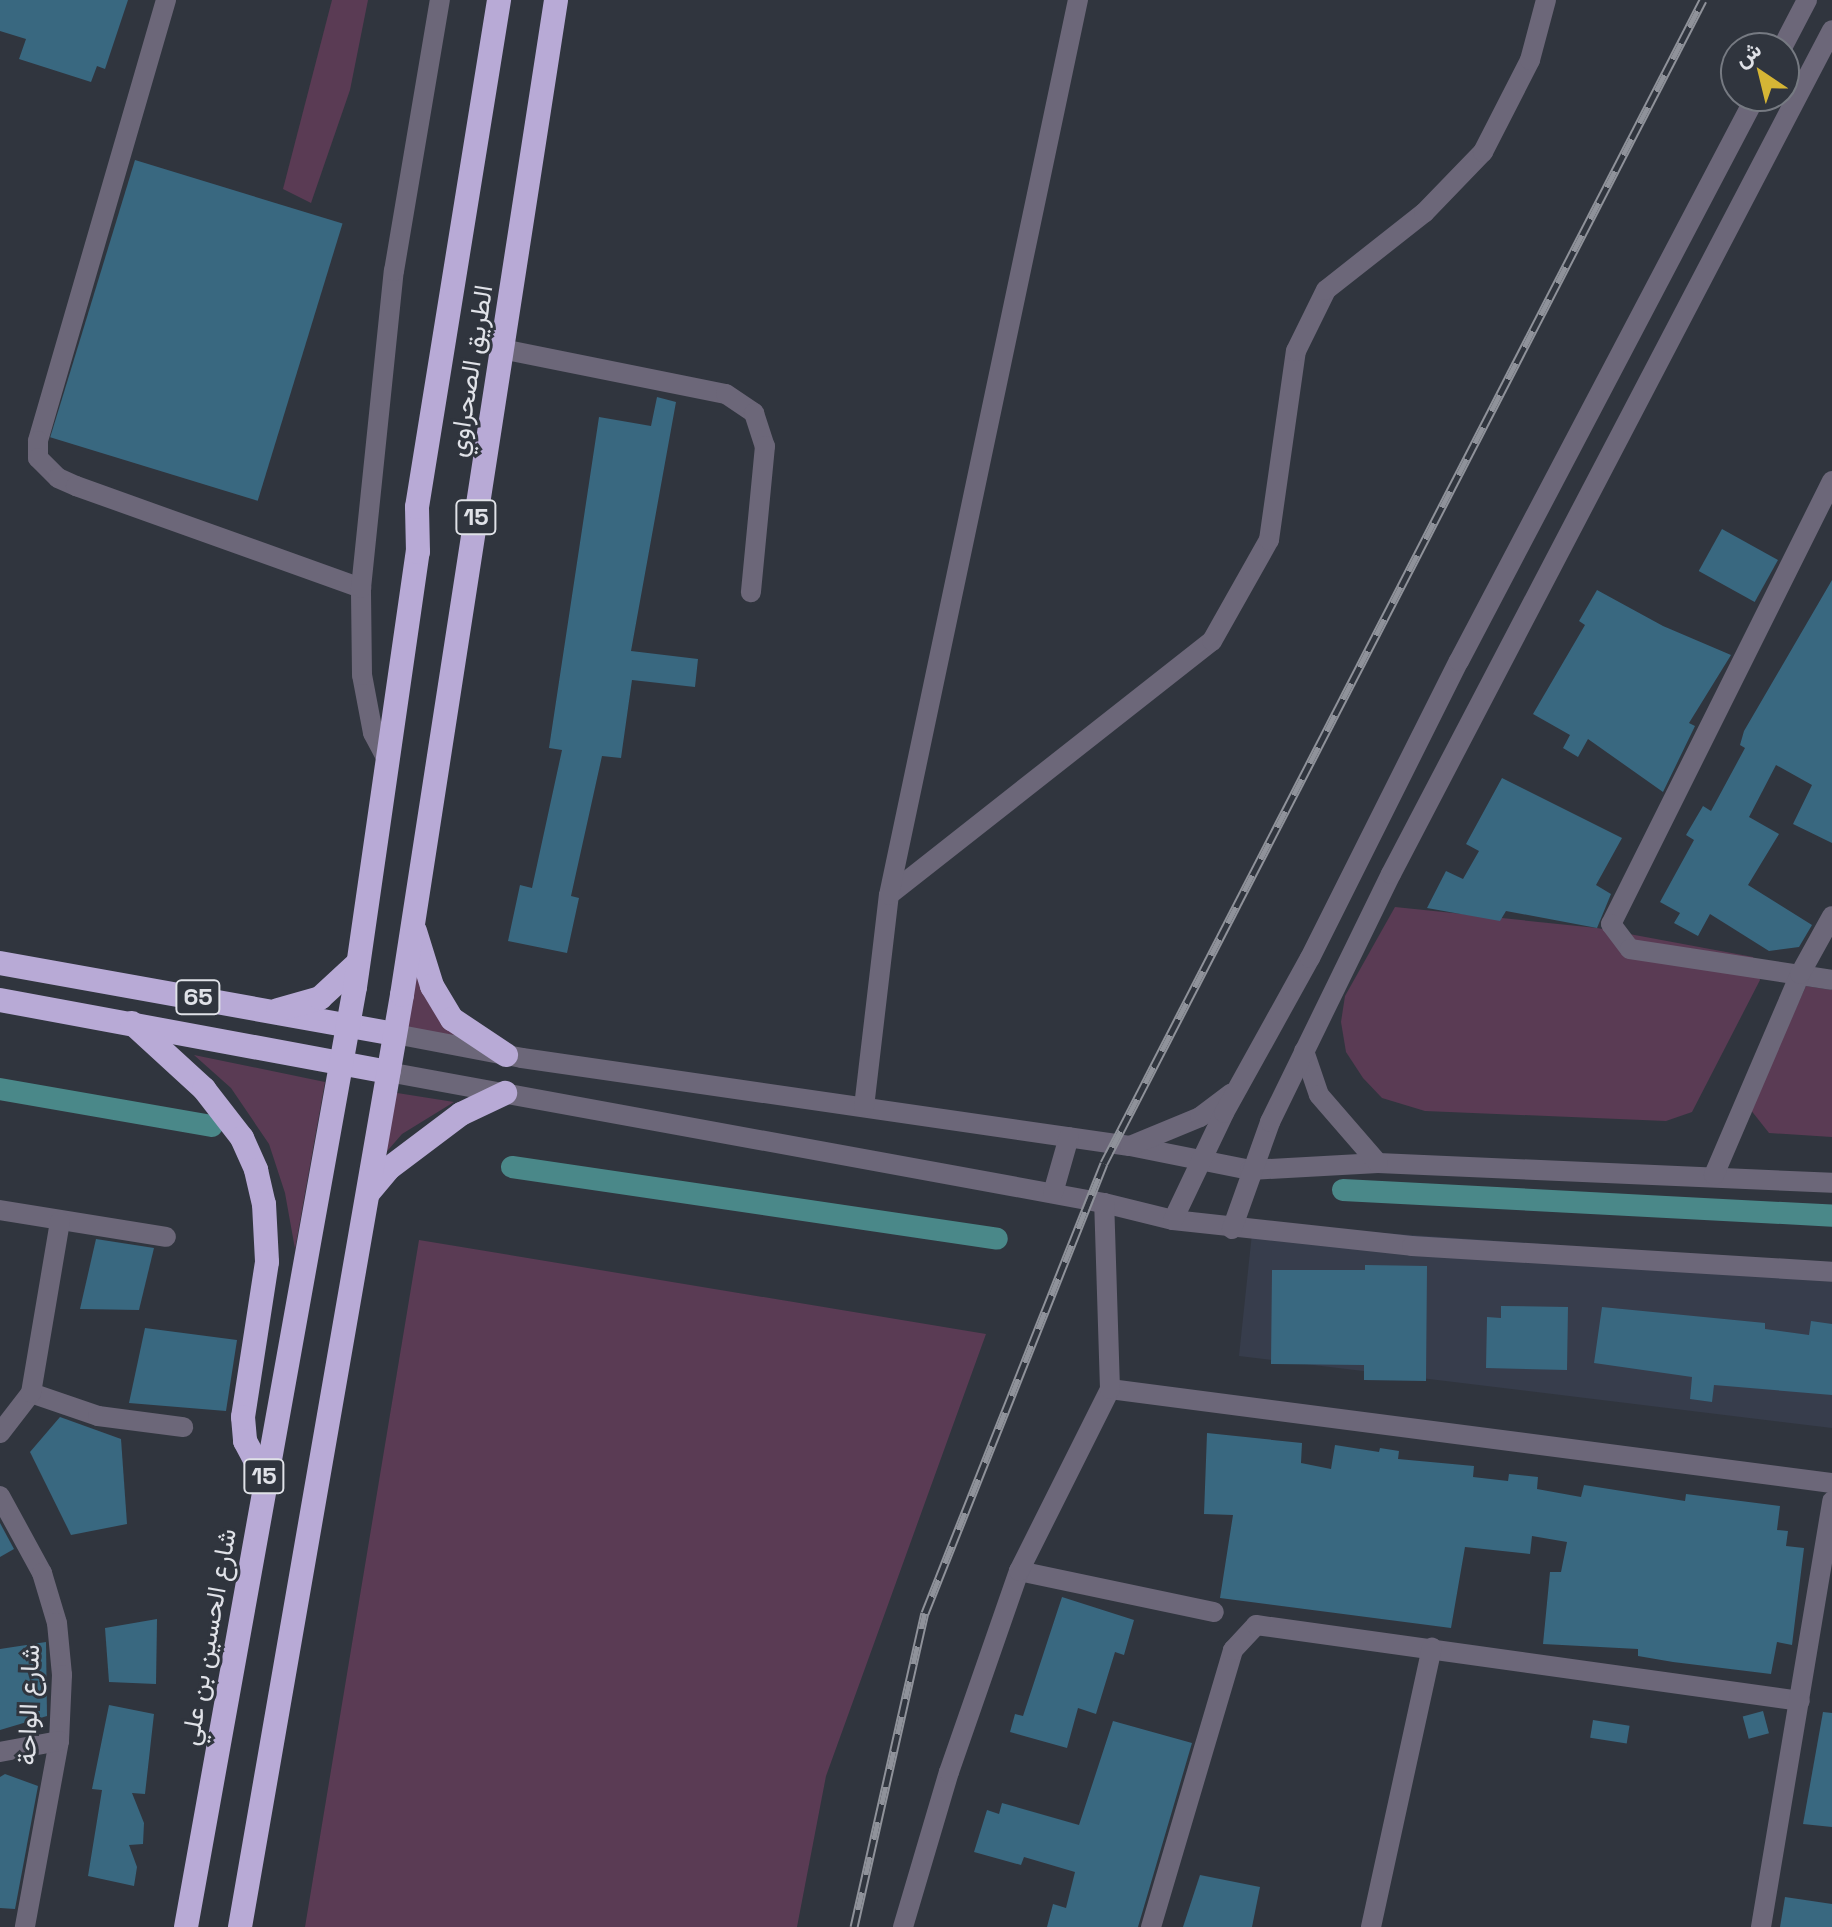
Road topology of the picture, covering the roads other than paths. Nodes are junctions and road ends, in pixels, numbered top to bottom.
1 (166, 0) edge
2 (440, 0) edge
3 (499, 0) edge
4 (556, 0) edge
5 (1078, 0) edge
6 (1546, 0) edge
7 (1807, 0) edge
8 (1832, 30) edge
9 (1790, 32) edge
10 (1748, 112) edge
11 (502, 349) junction
12 (1832, 481) edge
13 (361, 588) junction
14 (751, 592) dead end
15 (389, 763) junction
16 (889, 895) junction
17 (1832, 916) edge
18 (413, 924) junction
19 (358, 962) junction
20 (0, 963) edge
21 (1800, 974) junction
22 (1832, 980) edge
23 (0, 1000) edge
24 (266, 1012) junction
25 (132, 1023) junction
26 (348, 1026) junction
27 (395, 1034) junction
28 (1304, 1051) junction
29 (506, 1055) junction
30 (342, 1063) junction
31 (388, 1072) junction
32 (1240, 1087) junction
33 (505, 1093) junction
34 (864, 1107) junction
35 (1069, 1137) junction
36 (1130, 1146) junction
37 (1202, 1160) junction
38 (1378, 1163) junction
39 (1250, 1170) junction
40 (1714, 1175) junction
41 (1832, 1183) edge
42 (1053, 1193) junction
43 (367, 1194) junction
44 (1104, 1203) junction
45 (0, 1210) edge
46 (1173, 1220) junction
47 (60, 1221) junction
48 (1232, 1229) junction
49 (166, 1237) dead end
50 (1832, 1272) edge
51 (1110, 1389) junction
52 (31, 1393) junction
53 (183, 1427) dead end
54 (0, 1433) edge
55 (264, 1476) junction
56 (1832, 1483) edge
57 (0, 1496) edge
58 (1832, 1501) edge
59 (1019, 1571) junction
60 (1214, 1612) dead end
61 (1432, 1648) junction
62 (1800, 1701) junction
63 (59, 1741) junction
64 (0, 1752) edge
65 (195, 1886) junction
66 (25, 1927) edge
67 (173, 1927) edge
68 (186, 1927) edge
69 (240, 1927) edge
70 (903, 1927) edge
71 (1151, 1927) edge
72 (1371, 1927) edge
73 (1761, 1927) edge

1 - 13 street
2 - 13 street
3 - 15 highway, الطريق الصحراوي / 15
4 - 11 highway, الطريق الصحراوي / 15
5 - 16 street
6 - 16 street
7 - 9 street
8 - 28 street
10 - 32 street
11 - 14 street
11 - 18 highway, الطريق الصحراوي / 15
12 - 21 street
13 - 15 street
15 - 19 highway, الطريق الصحراوي / 15
16 - 34 street
17 - 21 street
18 - 27 highway, الطريق الصحراوي / 15
18 - 29 highway
19 - 24 highway
19 - 26 highway, الطريق الصحراوي / 15
20 - 24 highway, 65
21 - 22 street
21 - 40 street
23 - 25 highway, 65
24 - 26 highway, 65
25 - 30 highway, 65
25 - 55 highway
26 - 27 highway, 65
26 - 30 highway, شارع الحسين بن علي / 15
27 - 29 street
27 - 31 highway, 15
28 - 38 street
28 - 39 street
29 - 34 street
30 - 31 highway, 65
30 - 55 highway, شارع الحسين بن علي / 15
31 - 33 street
31 - 43 highway, 15
32 - 36 street
32 - 37 street
33 - 42 street
33 - 43 highway
34 - 35 street
35 - 36 street
35 - 42 street
36 - 37 street
37 - 39 street
37 - 46 street
38 - 39 street
38 - 40 street
39 - 48 street
40 - 41 street
42 - 44 street
43 - 69 highway, 15
44 - 46 street
44 - 51 street
45 - 47 street
46 - 48 street
47 - 49 street
47 - 52 street
48 - 50 street
51 - 56 street
51 - 59 street
52 - 53 street
52 - 54 street
55 - 65 highway, شارع الحسين بن علي / 15
57 - 63 street, شارع الواحة
58 - 62 street
59 - 60 street
59 - 70 street
61 - 62 street
61 - 71 street
61 - 72 street
62 - 73 street
63 - 64 street
63 - 66 street, شارع الواحة
65 - 67 highway
65 - 68 highway, شارع الحسين بن علي / 15

